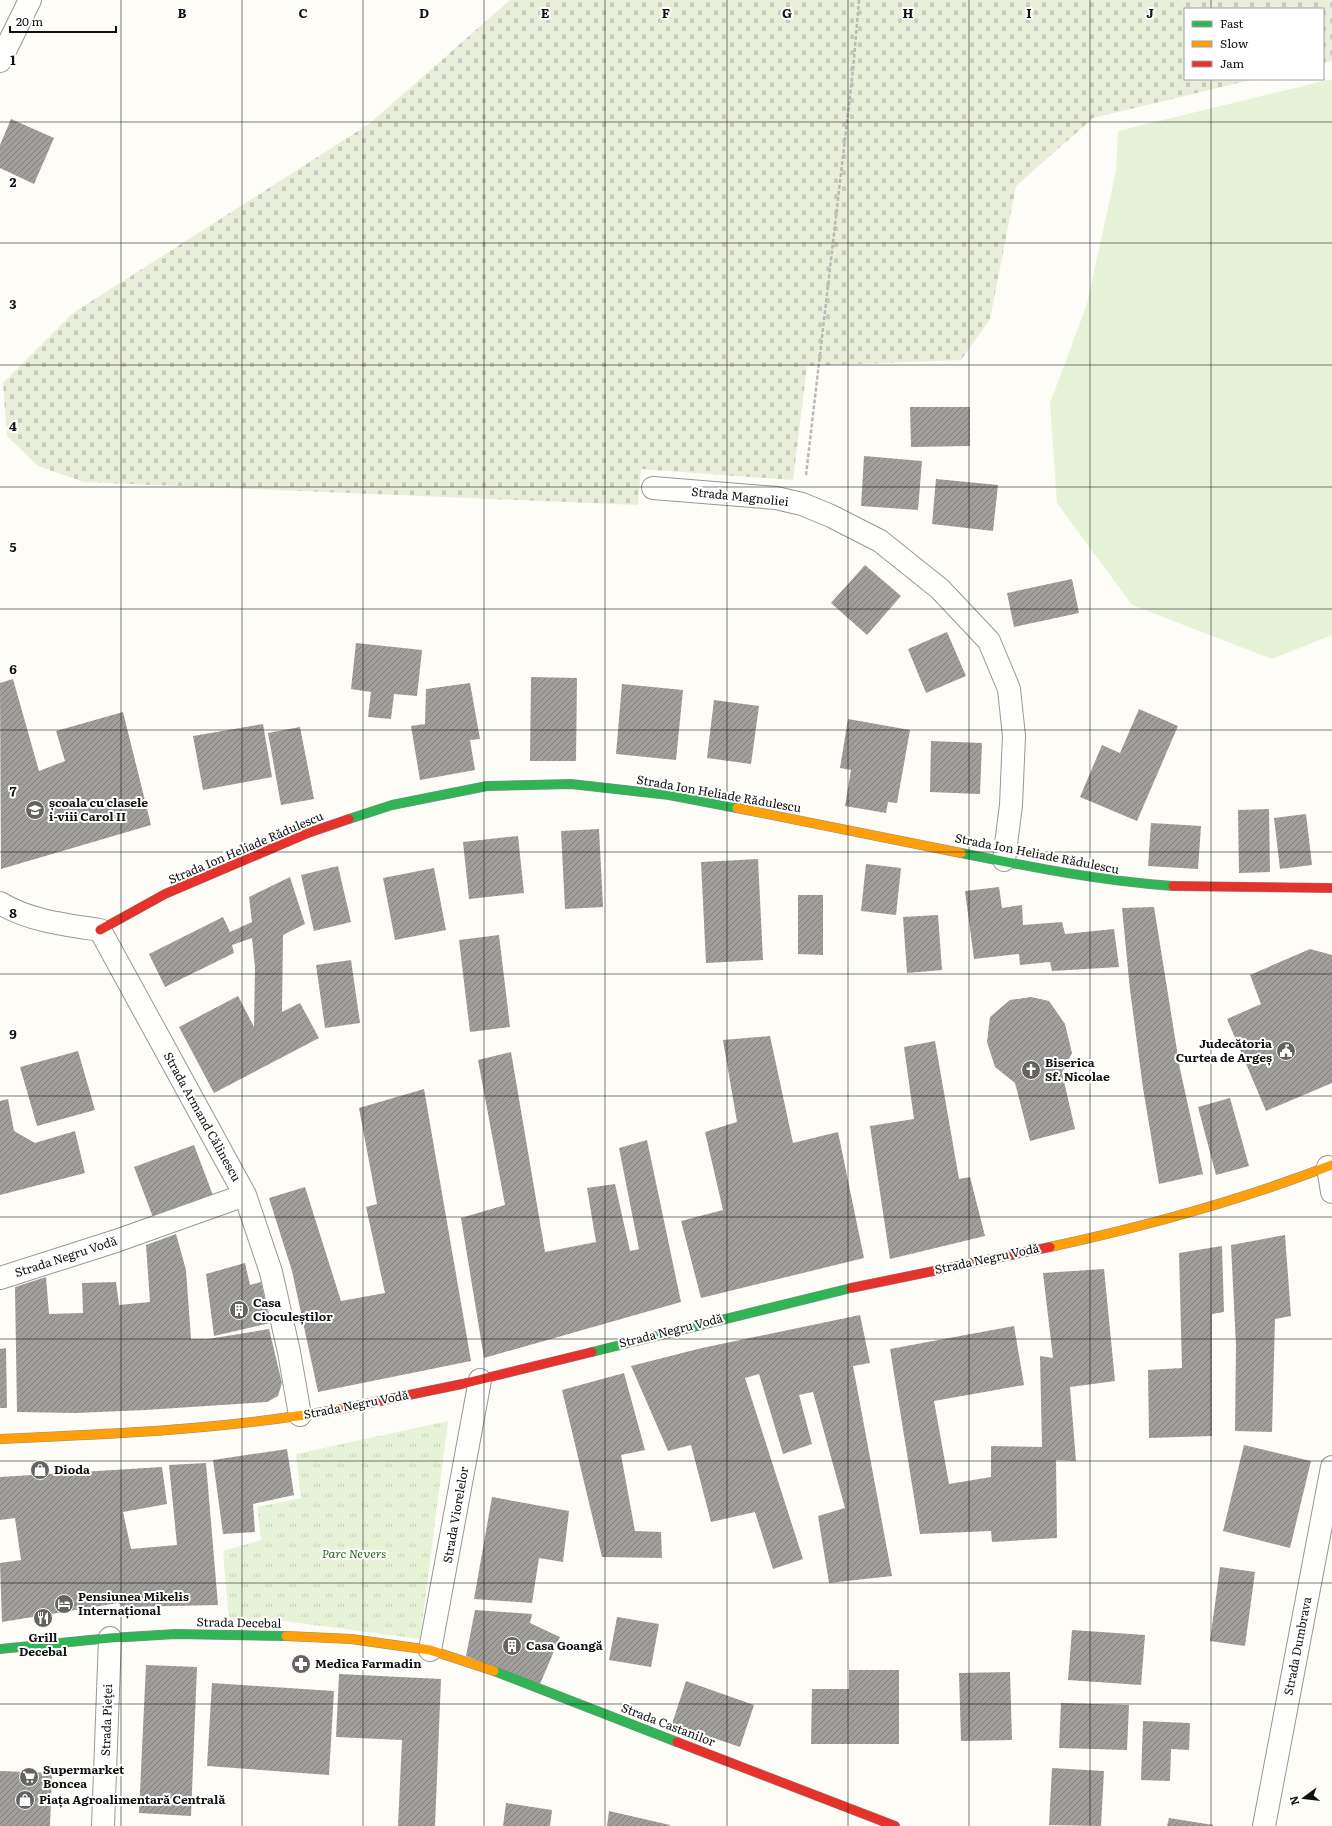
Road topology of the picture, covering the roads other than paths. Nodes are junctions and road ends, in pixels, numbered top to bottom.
1 (30, 0) edge
2 (0, 61) edge
3 (653, 488) dead end
4 (1004, 860) junction
5 (1332, 888) edge
6 (0, 903) edge
7 (100, 930) junction
8 (1330, 1166) edge
9 (1332, 1192) edge
10 (245, 1195) junction
11 (0, 1278) edge
12 (480, 1380) junction
13 (300, 1416) junction
14 (0, 1440) edge
15 (1332, 1467) edge
16 (110, 1638) junction
17 (0, 1649) edge
18 (430, 1650) junction
19 (104, 1826) edge
20 (895, 1826) edge
21 (1264, 1826) edge

1 - 2 street
3 - 4 street, Strada Magnoliei
4 - 5 street, Strada Ion Heliade Rădulescu
4 - 7 street, Strada Ion Heliade Rădulescu
6 - 7 street
7 - 10 street, Strada Armand Călinescu
8 - 9 street
8 - 12 street, Strada Negru Vodă
10 - 11 street, Strada Negru Vodă
10 - 13 street, Strada Armand Călinescu
12 - 13 street, Strada Negru Vodă
12 - 18 street, Strada Viorelelor
13 - 14 street, Strada Negru Vodă
15 - 21 street, Strada Dumbrava
16 - 17 street, Strada Decebal
16 - 18 street, Strada Decebal
16 - 19 street, Strada Pieței
18 - 20 street, Strada Castanilor

